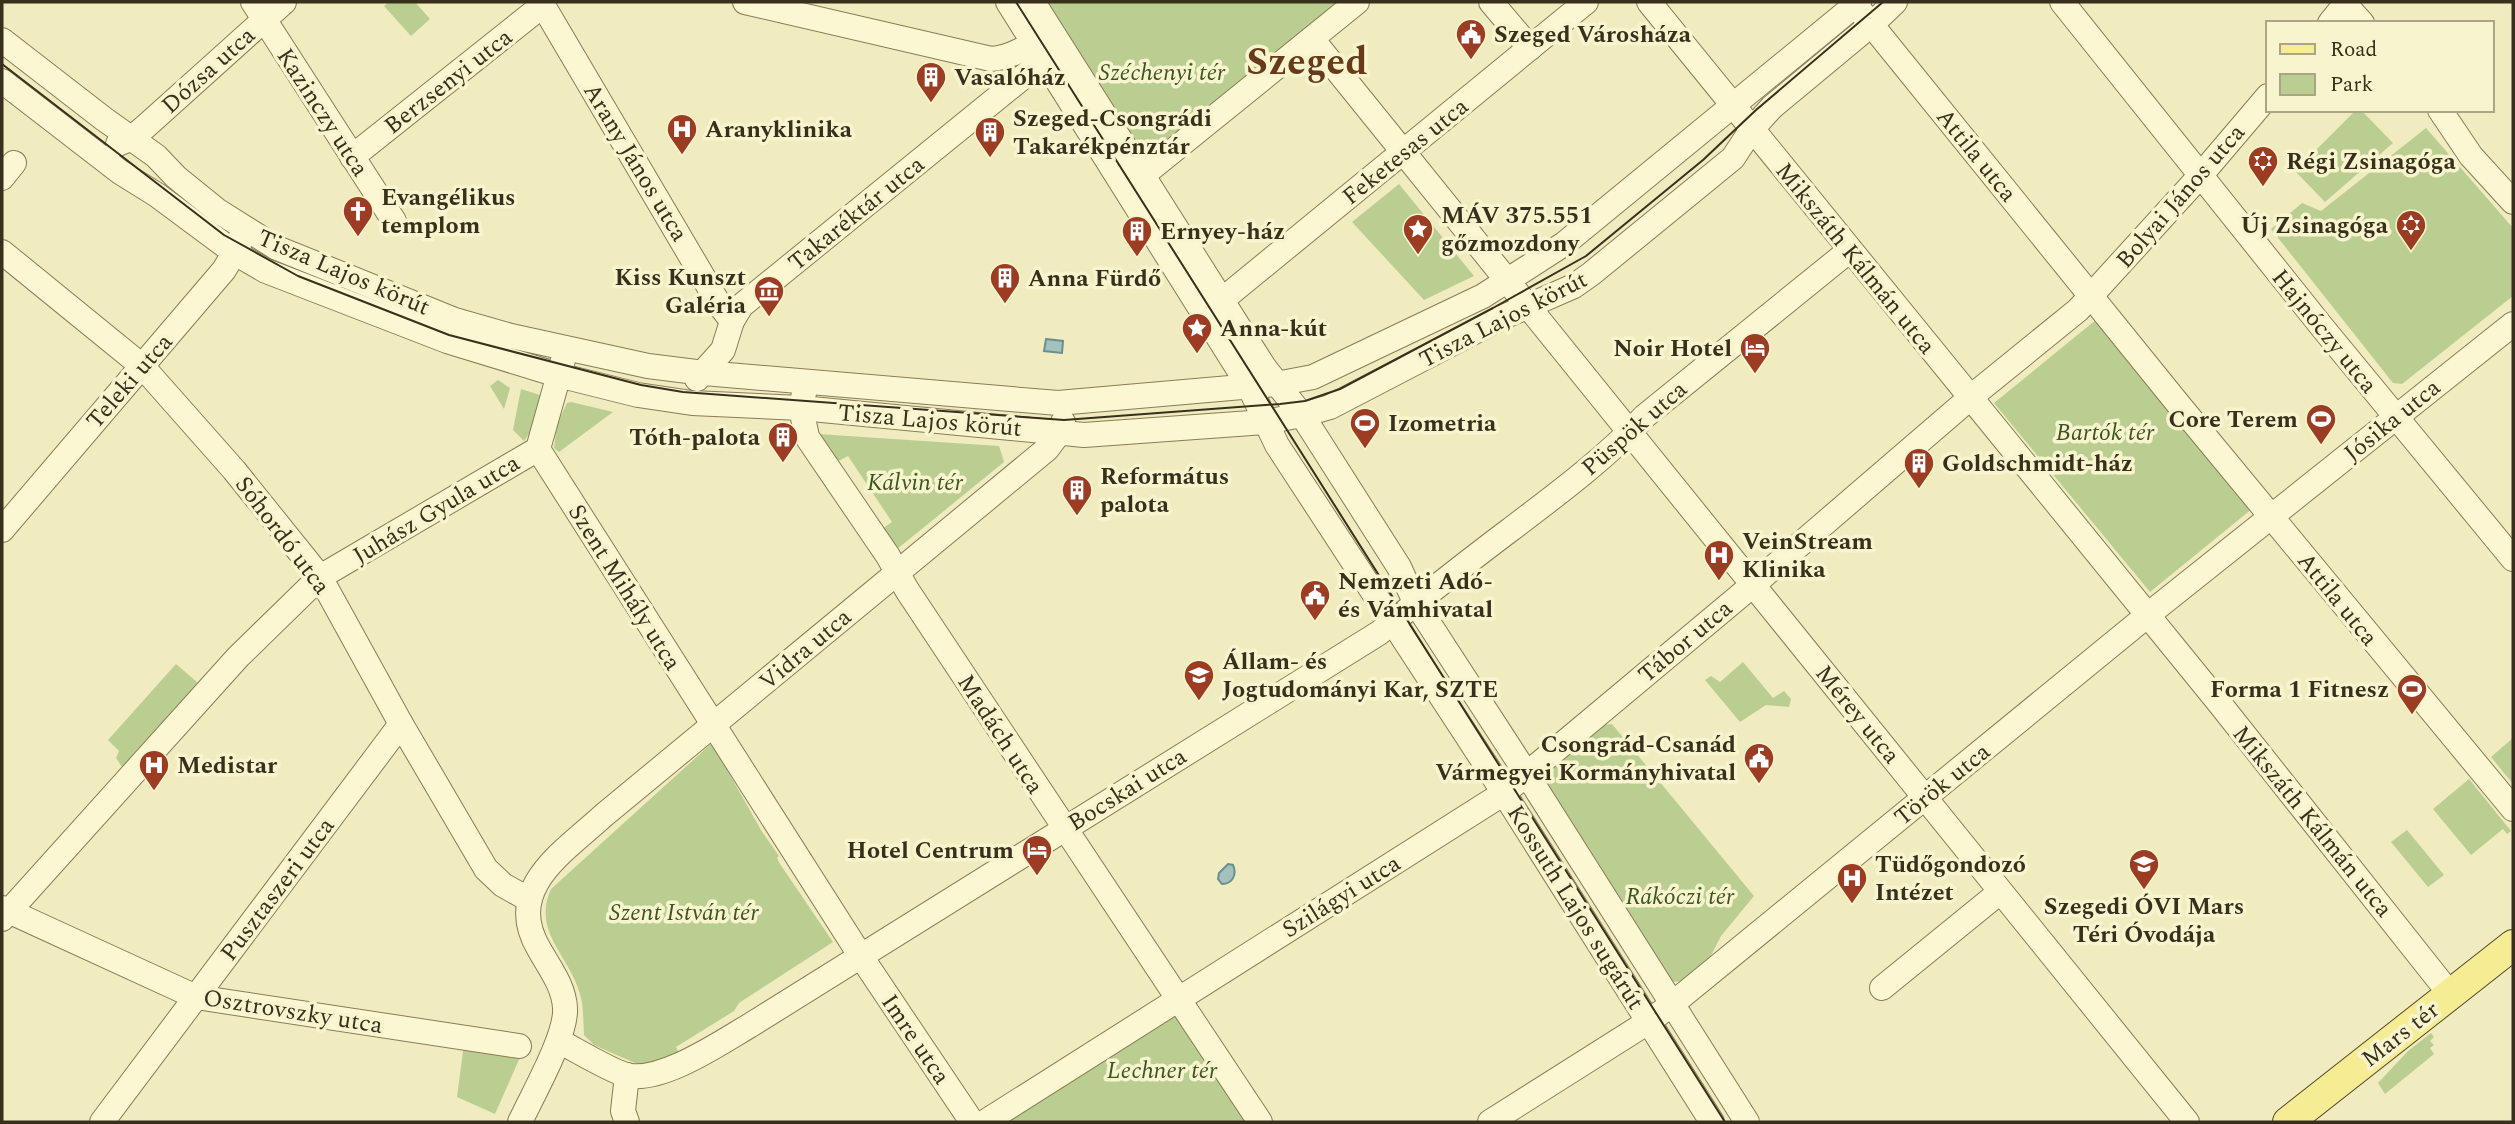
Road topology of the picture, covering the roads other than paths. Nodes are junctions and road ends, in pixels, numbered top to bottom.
1 (285, 2) edge
2 (745, 2) edge
3 (1007, 2) edge
4 (1033, 2) edge
5 (1357, 2) edge
6 (1492, 2) edge
7 (1586, 2) edge
8 (1649, 2) edge
9 (1895, 2) edge
10 (2062, 2) edge
11 (542, 4) edge
12 (2341, 8) edge
13 (1860, 10) edge
14 (259, 11) edge
15 (2359, 21) edge
16 (1312, 39) junction
17 (2, 40) edge
18 (1047, 45) junction
19 (1531, 48) junction
20 (991, 59) junction
21 (2, 81) edge
22 (1000, 96) junction
23 (2266, 98) edge
24 (2441, 112) edge
25 (1743, 117) junction
26 (74, 135) junction
27 (132, 138) junction
28 (1404, 152) junction
29 (352, 157) junction
30 (2200, 176) junction
31 (1135, 182) junction
32 (2513, 202) edge
33 (394, 221) dead end
34 (237, 224) junction
35 (1850, 250) junction
36 (2, 252) edge
37 (235, 253) junction
38 (1509, 280) junction
39 (2091, 296) junction
40 (1212, 306) junction
41 (1529, 306) junction
42 (2513, 324) edge
43 (730, 331) junction
44 (566, 347) junction
45 (142, 366) junction
46 (704, 373) junction
47 (558, 376) junction
48 (756, 378) junction
49 (815, 383) junction
50 (1276, 384) junction
51 (1249, 386) junction
52 (1970, 398) junction
53 (668, 399) junction
54 (1071, 402) junction
55 (733, 404) junction
56 (801, 408) junction
57 (1302, 415) junction
58 (2396, 418) junction
59 (1265, 422) junction
60 (1630, 432) junction
61 (1059, 433) junction
62 (538, 449) junction
63 (2271, 517) junction
64 (2, 530) edge
65 (2513, 559) edge
66 (897, 573) junction
67 (320, 577) junction
68 (1754, 584) junction
69 (1415, 602) junction
70 (2148, 616) junction
71 (1394, 622) junction
72 (401, 724) junction
73 (712, 726) junction
74 (1527, 773) junction
75 (1504, 793) junction
76 (1924, 797) junction
77 (2513, 809) edge
78 (1063, 829) junction
79 (2000, 892) junction
80 (528, 899) junction
81 (4, 913) edge
82 (2513, 945) edge
83 (860, 955) junction
84 (1882, 988) dead end
85 (2450, 994) junction
86 (196, 997) junction
87 (1178, 998) junction
88 (1671, 1005) junction
89 (1648, 1022) junction
90 (559, 1041) junction
91 (519, 1046) dead end
92 (626, 1075) junction
93 (102, 1122) edge
94 (520, 1122) edge
95 (627, 1122) edge
96 (972, 1122) edge
97 (985, 1122) edge
98 (1260, 1122) edge
99 (1490, 1122) edge
100 (1712, 1122) edge
101 (1747, 1122) edge
102 (2187, 1122) edge
103 (2288, 1122) edge

1 - 14 street, Dózsa utca
2 - 20 street
3 - 18 street
4 - 18 street
5 - 16 street
6 - 19 street
7 - 19 street, Feketesas utca
8 - 25 street, Mikszáth Kálmán utca
9 - 13 street, Tisza Lajos körút
10 - 30 street, Hajnóczy utca
11 - 29 street, Berzsenyi utca
11 - 43 street, Arany János utca
12 - 15 street
13 - 25 street, Tisza Lajos körút
13 - 39 street, Attila utca
14 - 27 street, Dózsa utca
14 - 29 street, Kazinczy utca
16 - 28 street, Mérey utca
16 - 31 street
17 - 27 street, Tisza Lajos körút
18 - 20 street
18 - 22 street, Takaréktár utca
18 - 31 street
19 - 28 street, Feketesas utca
20 - 22 street
21 - 26 street, Tisza Lajos körút
22 - 43 street, Takaréktár utca
23 - 30 street, Bolyai János utca
24 - 32 street
25 - 35 street, Mikszáth Kálmán utca
25 - 38 street, Tisza Lajos körút
25 - 41 street, Tisza Lajos körút
26 - 27 street
26 - 37 street, Tisza Lajos körút
27 - 34 street, Tisza Lajos körút
28 - 38 street, Mérey utca
28 - 40 street, Feketesas utca
29 - 33 street, Kazinczy utca
30 - 39 street, Bolyai János utca
30 - 58 street, Hajnóczy utca
31 - 40 street
34 - 37 street
34 - 44 street, Tisza Lajos körút
35 - 52 street, Mikszáth Kálmán utca
35 - 60 street, Püspök utca
36 - 45 street, Sóhordó utca
37 - 45 street, Teleki utca
37 - 47 street, Tisza Lajos körút
38 - 41 street, Mérey utca
38 - 50 street, Tisza Lajos körút
39 - 52 street
39 - 63 street
40 - 50 street, Kossuth Lajos sugárút
40 - 51 street, Kossuth Lajos sugárút
41 - 57 street, Tisza Lajos körút
41 - 60 street, Mérey utca
42 - 58 street, Jósika utca
43 - 46 street, Takaréktár utca
43 - 48 street
44 - 46 street, Tisza Lajos körút
44 - 47 street, Juhász Gyula utca
45 - 64 street, Teleki utca
45 - 67 street, Sóhordó utca
46 - 48 street, Tisza Lajos körút
46 - 53 street
46 - 55 street
47 - 53 street, Tisza Lajos körút
47 - 62 street, Juhász Gyula utca
48 - 49 street, Tisza Lajos körút
48 - 56 street, Tisza Lajos körút
49 - 54 street, Tisza Lajos körút
49 - 56 street, Tisza Lajos körút
50 - 51 street, Tisza Lajos körút
50 - 57 street, Kossuth Lajos sugárút
51 - 54 street, Tisza Lajos körút
51 - 59 street, Kossuth Lajos sugárút
52 - 68 street, Tábor utca
52 - 70 street
53 - 55 street, Tisza Lajos körút
54 - 61 street
55 - 56 street, Tisza Lajos körút
56 - 61 street, Tisza Lajos körút
56 - 66 street
57 - 59 street, Tisza Lajos körút
57 - 69 street, Kossuth Lajos sugárút
58 - 63 street, Jósika utca
58 - 65 street, Hajnóczy utca
59 - 61 street, Tisza Lajos körút
59 - 71 street, Kossuth Lajos sugárút
60 - 68 street, Mérey utca
60 - 69 street, Püspök utca
61 - 66 street
62 - 67 street, Juhász Gyula utca
62 - 73 street, Szent Mihály utca
63 - 70 street
63 - 77 street, Attila utca
66 - 73 street, Vidra utca
66 - 78 street, Madách utca
67 - 72 street, Sóhordó utca
67 - 81 street, Juhász Gyula utca
68 - 74 street, Tábor utca
68 - 76 street, Mérey utca
69 - 71 street
69 - 74 street, Kossuth Lajos sugárút
70 - 76 street, Török utca
70 - 85 street, Mikszáth Kálmán utca
71 - 75 street, Kossuth Lajos sugárút
71 - 78 street, Bocskai utca
72 - 80 street, Sóhordó utca
72 - 86 street, Pusztaszeri utca
73 - 80 street
73 - 83 street
74 - 75 street, Kossuth Lajos sugárút
74 - 88 street, Kossuth Lajos sugárút
75 - 87 street, Szilágyi utca
75 - 89 street, Kossuth Lajos sugárút
76 - 79 street, Mérey utca
76 - 88 street, Török utca
78 - 83 street, Bocskai utca
78 - 87 street, Madách utca
79 - 84 street
79 - 102 street, Mérey utca
80 - 90 street
81 - 86 street, Osztrovszky utca
82 - 85 main road, Mars tér
83 - 92 street
83 - 96 street, Imre utca
85 - 103 main road, Mars tér
86 - 91 street, Osztrovszky utca
86 - 93 street, Pusztaszeri utca
87 - 97 street
87 - 98 street
88 - 89 street, Kossuth Lajos sugárút
88 - 101 street, Kossuth Lajos sugárút
89 - 99 street
89 - 100 street, Kossuth Lajos sugárút
90 - 92 street
90 - 94 street
92 - 95 street

